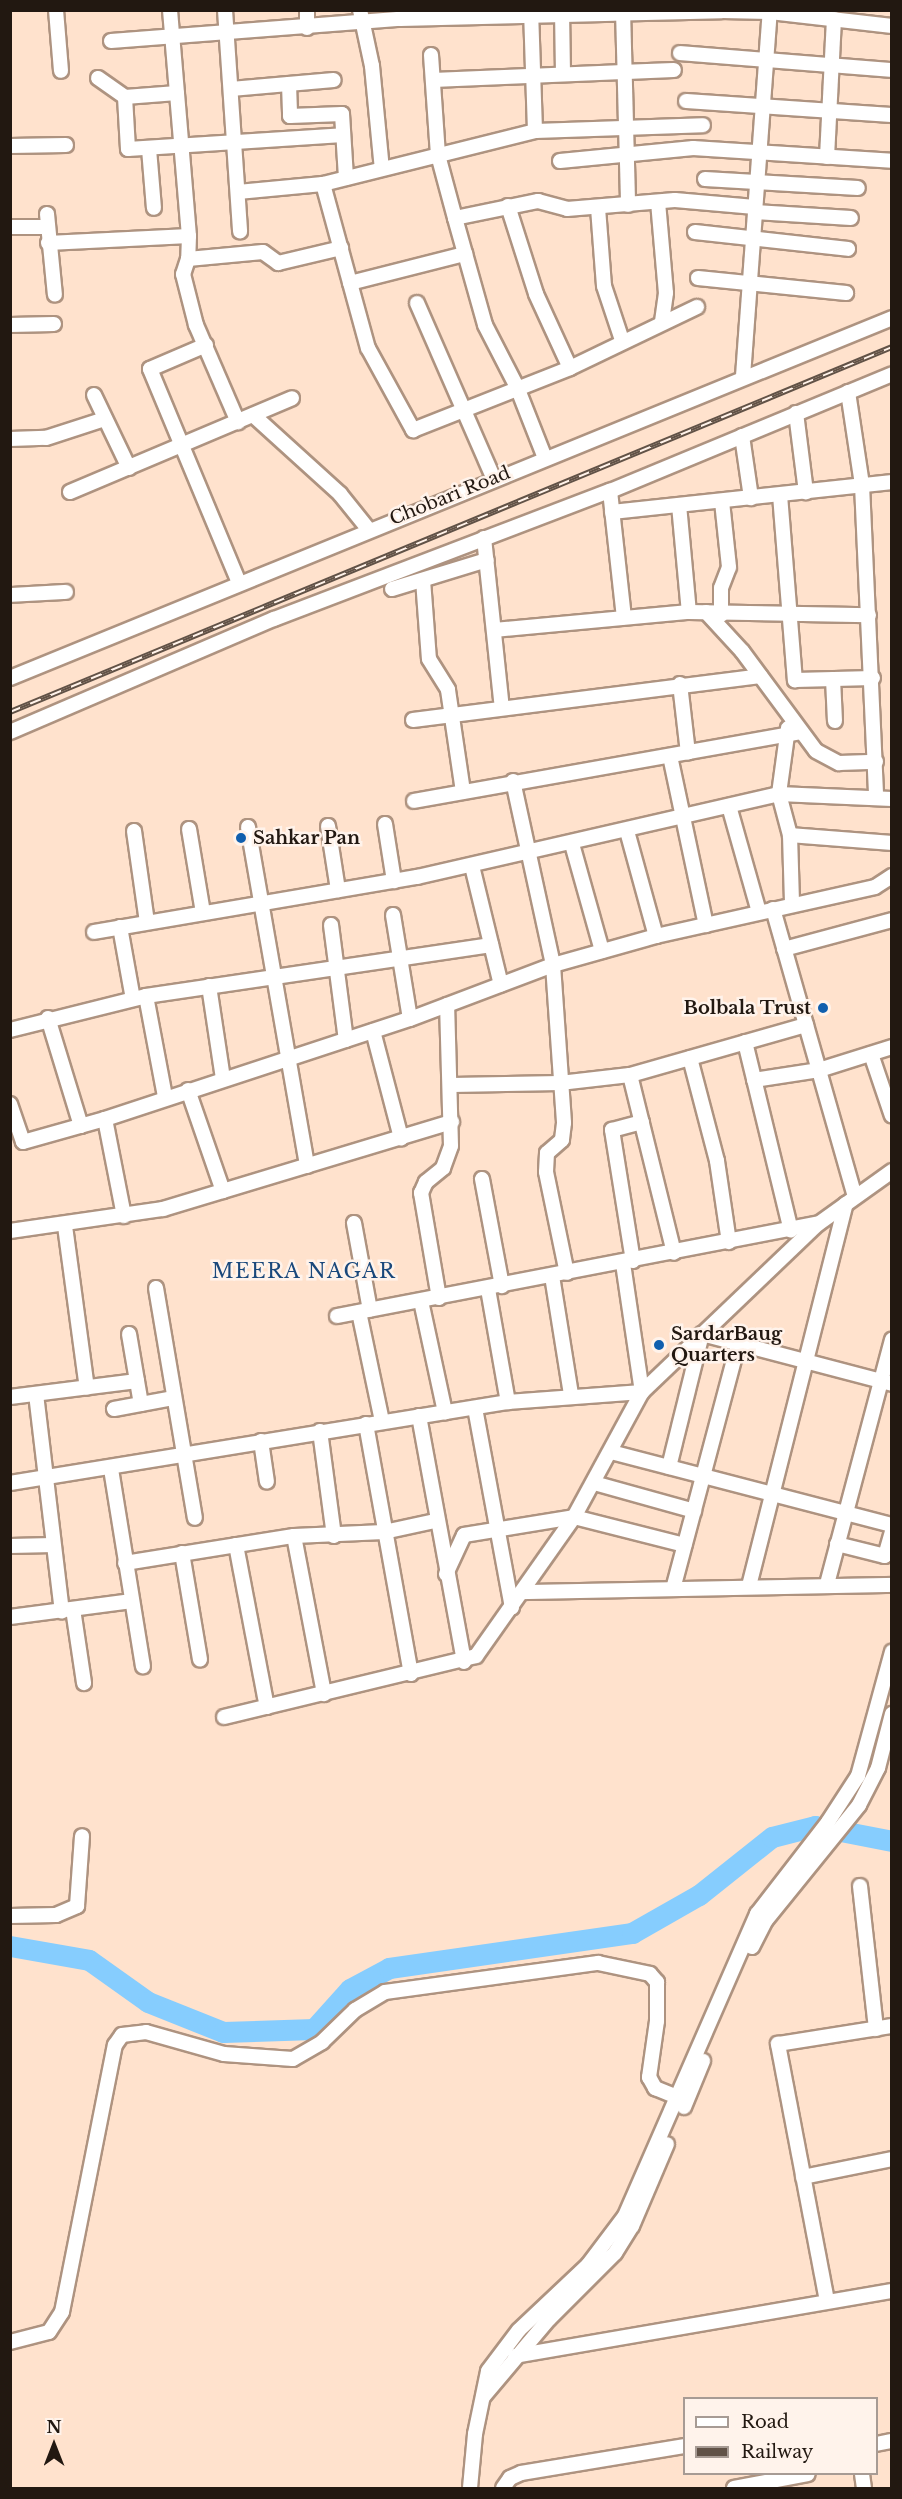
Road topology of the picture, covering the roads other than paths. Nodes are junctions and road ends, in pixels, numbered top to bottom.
1 (56, 10) edge
2 (170, 10) edge
3 (225, 10) edge
4 (307, 10) edge
5 (722, 11) edge
6 (770, 11) edge
7 (531, 13) edge
8 (562, 13) edge
9 (623, 13) edge
10 (675, 13) edge
11 (360, 17) edge
12 (834, 20) junction
13 (891, 26) edge
14 (308, 28) junction
15 (227, 34) junction
16 (172, 39) junction
17 (111, 41) dead end
18 (680, 53) dead end
19 (431, 55) dead end
20 (766, 61) junction
21 (832, 66) junction
22 (674, 70) dead end
23 (891, 70) edge
24 (61, 71) dead end
25 (623, 71) junction
26 (563, 73) junction
27 (533, 74) junction
28 (98, 78) dead end
29 (334, 80) dead end
30 (433, 80) junction
31 (289, 84) junction
32 (231, 89) junction
33 (177, 93) junction
34 (125, 97) junction
35 (686, 101) dead end
36 (764, 106) junction
37 (830, 111) junction
38 (891, 115) edge
39 (703, 125) dead end
40 (625, 126) junction
41 (535, 131) junction
42 (343, 135) junction
43 (235, 143) junction
44 (66, 145) dead end
45 (10, 146) edge
46 (181, 147) junction
47 (149, 149) junction
48 (760, 152) junction
49 (438, 155) junction
50 (626, 155) junction
51 (827, 157) junction
52 (891, 160) edge
53 (560, 161) dead end
54 (382, 169) junction
55 (345, 178) junction
56 (705, 179) dead end
57 (323, 184) junction
58 (757, 184) junction
59 (858, 188) dead end
60 (238, 192) junction
61 (658, 202) junction
62 (628, 205) junction
63 (508, 206) junction
64 (154, 208) dead end
65 (598, 208) junction
66 (755, 209) junction
67 (455, 218) junction
68 (850, 218) dead end
69 (10, 227) edge
70 (240, 231) dead end
71 (695, 231) dead end
72 (189, 236) junction
73 (753, 240) junction
74 (48, 243) junction
75 (340, 248) junction
76 (848, 249) dead end
77 (465, 254) junction
78 (188, 259) junction
79 (698, 279) dead end
80 (750, 282) junction
81 (350, 283) junction
82 (846, 293) dead end
83 (55, 295) dead end
84 (417, 303) dead end
85 (697, 307) dead end
86 (891, 318) edge
87 (662, 322) junction
88 (54, 324) dead end
89 (10, 325) edge
90 (622, 340) junction
91 (206, 345) junction
92 (570, 368) junction
93 (891, 374) edge
94 (742, 376) junction
95 (517, 387) junction
96 (848, 392) junction
97 (94, 395) dead end
98 (292, 398) dead end
99 (464, 410) junction
100 (796, 413) junction
101 (253, 415) junction
102 (105, 419) junction
103 (237, 422) junction
104 (742, 436) junction
105 (10, 439) edge
106 (182, 446) junction
107 (545, 458) junction
108 (129, 468) junction
109 (494, 478) junction
110 (891, 482) edge
111 (862, 485) junction
112 (610, 490) junction
113 (70, 492) dead end
114 (806, 492) junction
115 (780, 495) junction
116 (751, 498) junction
117 (722, 501) junction
118 (679, 505) junction
119 (612, 512) junction
120 (369, 530) junction
121 (484, 538) junction
122 (487, 560) junction
123 (423, 580) junction
124 (239, 583) junction
125 (392, 589) dead end
126 (66, 592) dead end
127 (10, 595) edge
128 (689, 612) junction
129 (706, 612) junction
130 (721, 615) junction
131 (790, 615) junction
132 (869, 615) junction
133 (624, 617) junction
134 (494, 630) junction
135 (760, 676) junction
136 (10, 678) edge
137 (873, 678) junction
138 (833, 679) junction
139 (680, 684) junction
140 (502, 708) junction
141 (451, 715) junction
142 (791, 718) junction
143 (413, 720) dead end
144 (835, 721) dead end
145 (10, 732) edge
146 (801, 732) junction
147 (785, 735) junction
148 (688, 753) junction
149 (670, 756) junction
150 (876, 762) junction
151 (513, 782) junction
152 (463, 792) junction
153 (779, 794) junction
154 (876, 798) junction
155 (891, 799) edge
156 (414, 801) dead end
157 (729, 806) junction
158 (682, 819) junction
159 (385, 824) dead end
160 (328, 826) dead end
161 (248, 827) dead end
162 (189, 829) dead end
163 (134, 831) dead end
164 (627, 831) junction
165 (790, 835) junction
166 (891, 843) edge
167 (572, 844) junction
168 (527, 854) junction
169 (472, 866) junction
170 (891, 876) edge
171 (394, 881) junction
172 (338, 890) junction
173 (792, 903) junction
174 (259, 904) junction
175 (766, 910) junction
176 (203, 913) junction
177 (393, 915) dead end
178 (147, 922) junction
179 (891, 922) edge
180 (331, 925) dead end
181 (705, 926) junction
182 (120, 927) junction
183 (94, 932) dead end
184 (656, 936) junction
185 (491, 945) junction
186 (784, 949) junction
187 (602, 951) junction
188 (400, 959) junction
189 (553, 965) junction
190 (337, 967) junction
191 (274, 975) junction
192 (501, 985) junction
193 (209, 986) junction
194 (140, 998) junction
195 (447, 1005) junction
196 (48, 1018) junction
197 (410, 1019) junction
198 (806, 1026) junction
199 (10, 1030) edge
200 (373, 1031) junction
201 (346, 1040) junction
202 (745, 1042) junction
203 (891, 1047) edge
204 (871, 1054) junction
205 (690, 1058) junction
206 (288, 1059) junction
207 (819, 1070) junction
208 (630, 1076) junction
209 (223, 1079) junction
210 (754, 1080) junction
211 (561, 1083) junction
212 (452, 1085) junction
213 (188, 1090) junction
214 (165, 1097) junction
215 (10, 1104) edge
216 (891, 1116) edge
217 (105, 1119) junction
218 (452, 1122) junction
219 (642, 1122) junction
220 (81, 1126) junction
221 (401, 1138) junction
222 (307, 1166) junction
223 (891, 1171) edge
224 (482, 1179) dead end
225 (223, 1191) junction
226 (850, 1200) junction
227 (124, 1216) junction
228 (354, 1223) dead end
229 (818, 1224) junction
230 (65, 1226) junction
231 (791, 1230) junction
232 (10, 1231) edge
233 (729, 1242) junction
234 (674, 1252) junction
235 (628, 1262) junction
236 (567, 1274) junction
237 (552, 1276) junction
238 (156, 1288) dead end
239 (495, 1288) junction
240 (439, 1298) junction
241 (421, 1301) junction
242 (365, 1311) junction
243 (337, 1316) dead end
244 (129, 1334) dead end
245 (702, 1334) junction
246 (891, 1340) edge
247 (738, 1344) junction
248 (808, 1363) junction
249 (137, 1382) junction
250 (886, 1382) edge
251 (87, 1388) junction
252 (642, 1392) junction
253 (36, 1394) junction
254 (571, 1395) junction
255 (10, 1397) edge
256 (174, 1398) junction
257 (508, 1402) junction
258 (141, 1404) junction
259 (475, 1408) junction
260 (114, 1409) dead end
261 (445, 1412) junction
262 (419, 1416) junction
263 (382, 1421) junction
264 (366, 1424) junction
265 (320, 1431) junction
266 (261, 1441) junction
267 (611, 1452) junction
268 (185, 1456) junction
269 (669, 1467) junction
270 (111, 1469) junction
271 (703, 1475) junction
272 (45, 1480) junction
273 (267, 1482) dead end
274 (10, 1483) edge
275 (594, 1483) junction
276 (775, 1493) junction
277 (694, 1511) junction
278 (845, 1513) junction
279 (574, 1517) junction
280 (195, 1518) dead end
281 (435, 1521) junction
282 (891, 1525) edge
283 (496, 1528) junction
284 (891, 1531) edge
285 (384, 1532) junction
286 (294, 1536) junction
287 (334, 1536) junction
288 (837, 1544) junction
289 (53, 1545) junction
290 (236, 1545) junction
291 (685, 1545) junction
292 (10, 1546) edge
293 (182, 1553) junction
294 (125, 1563) junction
295 (446, 1574) junction
296 (827, 1584) junction
297 (891, 1585) edge
298 (749, 1587) junction
299 (674, 1589) junction
300 (523, 1592) junction
301 (132, 1600) junction
302 (512, 1608) junction
303 (68, 1610) junction
304 (10, 1617) edge
305 (891, 1652) edge
306 (200, 1659) dead end
307 (464, 1662) junction
308 (143, 1666) dead end
309 (411, 1674) junction
310 (84, 1683) dead end
311 (324, 1694) junction
312 (267, 1707) junction
313 (891, 1714) edge
314 (224, 1717) dead end
315 (870, 1738) junction
316 (888, 1741) edge
317 (866, 1753) junction
318 (887, 1755) edge
319 (82, 1836) dead end
320 (793, 1878) junction
321 (860, 1886) dead end
322 (776, 1899) junction
323 (10, 1916) edge
324 (891, 2026) edge
325 (876, 2029) junction
326 (677, 2097) junction
327 (891, 2159) edge
328 (803, 2177) junction
329 (625, 2226) junction
330 (891, 2291) edge
331 (827, 2301) junction
332 (10, 2342) edge
333 (515, 2356) junction
334 (480, 2400) junction
335 (683, 2446) edge
336 (803, 2475) edge
337 (470, 2488) edge
338 (503, 2488) edge
339 (734, 2488) edge

1 - 24 street
2 - 16 street
3 - 15 street
4 - 14 street
5 - 6 street
5 - 10 street
6 - 12 street
6 - 20 street
7 - 8 street
7 - 11 street
7 - 27 street
8 - 9 street
8 - 26 street
9 - 10 street
9 - 25 street
11 - 14 street
11 - 54 street
12 - 13 street
12 - 21 street
14 - 15 street
15 - 16 street
15 - 32 street
16 - 17 street
16 - 33 street
18 - 20 street
19 - 30 street
20 - 21 street
20 - 36 street
21 - 23 street
21 - 37 street
22 - 25 street
25 - 26 street
25 - 40 street
26 - 27 street
27 - 30 street
27 - 41 street
28 - 34 street
29 - 31 street
30 - 49 street
31 - 32 street
31 - 42 street
32 - 43 street
33 - 34 street
33 - 46 street
34 - 47 street
35 - 36 street
36 - 37 street
36 - 48 street
37 - 38 street
37 - 51 street
39 - 40 street
40 - 41 street
40 - 50 street
41 - 49 street
42 - 43 street
42 - 55 street
43 - 46 street
43 - 60 street
44 - 45 street
46 - 47 street
46 - 72 street
47 - 64 street
48 - 50 street
48 - 51 street
48 - 58 street
49 - 54 street
49 - 67 street
50 - 53 street
50 - 62 street
51 - 52 street
54 - 55 street
55 - 57 street
56 - 58 street
57 - 60 street
57 - 75 street
58 - 59 street
58 - 66 street
60 - 70 street
61 - 62 street
61 - 66 street
61 - 87 street
62 - 65 street
63 - 65 street
63 - 67 street
63 - 92 street
65 - 90 street
66 - 68 street
66 - 73 street
67 - 77 street
69 - 74 street
71 - 73 street
72 - 74 street
72 - 78 street
73 - 76 street
73 - 80 street
74 - 83 street
75 - 78 street
75 - 81 street
77 - 81 street
77 - 95 street
78 - 91 street
79 - 80 street
80 - 82 street
80 - 94 street
81 - 99 street
84 - 99 street
85 - 87 street
86 - 94 street, Chobari Road
87 - 90 street
88 - 89 street
90 - 92 street
91 - 103 street
91 - 106 street
92 - 95 street
93 - 96 street
94 - 107 street, Chobari Road
95 - 99 street
95 - 107 street
96 - 100 street
96 - 111 street
97 - 102 street
98 - 101 street
99 - 109 street
100 - 104 street
100 - 114 street
101 - 103 street
101 - 120 street
102 - 105 street
102 - 108 street
103 - 106 street
104 - 112 street
104 - 116 street
106 - 108 street
106 - 124 street
107 - 109 street, Chobari Road
108 - 113 street
109 - 120 street, Chobari Road
110 - 111 street
111 - 114 street
111 - 132 street
112 - 119 street
112 - 121 street
114 - 115 street
115 - 116 street
115 - 131 street
116 - 117 street
117 - 118 street
117 - 130 street
118 - 119 street
118 - 128 street
119 - 133 street
120 - 124 street, Chobari Road
121 - 122 street
121 - 145 street
122 - 123 street
122 - 134 street
123 - 125 street
123 - 141 street
124 - 136 street, Chobari Road
126 - 127 street
128 - 129 street
128 - 133 street
129 - 130 street
129 - 135 street
130 - 131 street
131 - 132 street
131 - 138 street
132 - 137 street
133 - 134 street
134 - 140 street
135 - 139 street
135 - 142 street
137 - 138 street
137 - 150 street
138 - 144 street
139 - 140 street
139 - 148 street
140 - 141 street
141 - 143 street
141 - 152 street
142 - 146 street
142 - 147 street
146 - 147 street
146 - 150 street
147 - 148 street
147 - 153 street
148 - 149 street
149 - 151 street
149 - 158 street
150 - 154 street
151 - 152 street
151 - 168 street
152 - 156 street
153 - 154 street
153 - 157 street
153 - 165 street
154 - 155 street
157 - 158 street
157 - 175 street
158 - 164 street
158 - 181 street
159 - 171 street
160 - 172 street
161 - 174 street
162 - 176 street
163 - 178 street
164 - 167 street
164 - 184 street
165 - 166 street
165 - 173 street
167 - 168 street
167 - 187 street
168 - 169 street
168 - 189 street
169 - 171 street
169 - 185 street
170 - 173 street
171 - 172 street
172 - 174 street
173 - 175 street
174 - 176 street
174 - 191 street
175 - 181 street
175 - 186 street
176 - 178 street
177 - 188 street
178 - 182 street
179 - 186 street
180 - 190 street
181 - 184 street
182 - 183 street
182 - 194 street
184 - 187 street
185 - 188 street
185 - 192 street
186 - 198 street
187 - 189 street
188 - 190 street
188 - 197 street
189 - 192 street
189 - 211 street
190 - 191 street
190 - 201 street
191 - 193 street
191 - 206 street
192 - 195 street
193 - 194 street
193 - 209 street
194 - 196 street
194 - 214 street
195 - 197 street
195 - 212 street
196 - 199 street
196 - 220 street
197 - 200 street
198 - 202 street
198 - 207 street
200 - 201 street
200 - 221 street
201 - 206 street
202 - 205 street
202 - 210 street
203 - 204 street
204 - 207 street
204 - 216 street
205 - 208 street
205 - 233 street
206 - 209 street
206 - 222 street
207 - 210 street
207 - 226 street
208 - 211 street
208 - 219 street
209 - 213 street
210 - 231 street
211 - 212 street
211 - 236 street
212 - 218 street
213 - 214 street
213 - 225 street
214 - 217 street
215 - 220 street
217 - 220 street
217 - 227 street
218 - 221 street
218 - 240 street
219 - 234 street
219 - 235 street
221 - 222 street
222 - 225 street
223 - 226 street
224 - 239 street
225 - 227 street
226 - 229 street
226 - 248 street
227 - 230 street
228 - 242 street
229 - 231 street
229 - 245 street
230 - 232 street
230 - 251 street
231 - 233 street
233 - 234 street
234 - 235 street
235 - 236 street
235 - 252 street
236 - 237 street
237 - 239 street
237 - 254 street
238 - 256 street
239 - 240 street
239 - 257 street
240 - 241 street
241 - 242 street
241 - 261 street
242 - 243 street
242 - 263 street
244 - 249 street
245 - 247 street
245 - 252 street
245 - 269 street
246 - 250 street
247 - 248 street
247 - 271 street
248 - 250 street
248 - 276 street
249 - 251 street
249 - 258 street
250 - 278 street
251 - 253 street
252 - 254 street
252 - 267 street
253 - 255 street
253 - 272 street
254 - 257 street
256 - 258 street
256 - 268 street
257 - 259 street
258 - 260 street
259 - 261 street
259 - 283 street
261 - 262 street
262 - 263 street
262 - 281 street
263 - 264 street
264 - 265 street
264 - 285 street
265 - 266 street
265 - 287 street
266 - 268 street
266 - 273 street
267 - 269 street
267 - 275 street
268 - 270 street
268 - 280 street
269 - 271 street
270 - 272 street
270 - 294 street
271 - 276 street
271 - 277 street
272 - 274 street
272 - 289 street
275 - 277 street
275 - 279 street
276 - 278 street
276 - 298 street
277 - 291 street
278 - 282 street
278 - 288 street
279 - 283 street
279 - 291 street
279 - 300 street
281 - 285 street
281 - 295 street
283 - 295 street
283 - 302 street
284 - 288 street
285 - 287 street
285 - 309 street
286 - 287 street
286 - 290 street
286 - 311 street
288 - 296 street
289 - 292 street
289 - 303 street
290 - 293 street
290 - 312 street
291 - 299 street
293 - 294 street
293 - 306 street
294 - 301 street
295 - 307 street
296 - 297 street
296 - 298 street
298 - 299 street
299 - 300 street
300 - 302 street
301 - 303 street
301 - 308 street
302 - 307 street
303 - 304 street
303 - 310 street
305 - 315 street
307 - 309 street
309 - 311 street
311 - 312 street
312 - 314 street
313 - 316 street
315 - 316 street
315 - 317 street
316 - 318 street
317 - 318 street
317 - 320 street
318 - 320 street
319 - 323 street
320 - 322 street
321 - 325 street
322 - 326 street
322 - 329 street
324 - 325 street
325 - 328 street
326 - 329 street
326 - 332 street
327 - 328 street
328 - 331 street
329 - 333 street
329 - 334 street
330 - 331 street
331 - 333 street
333 - 334 street
334 - 337 street
335 - 338 street
336 - 339 street

